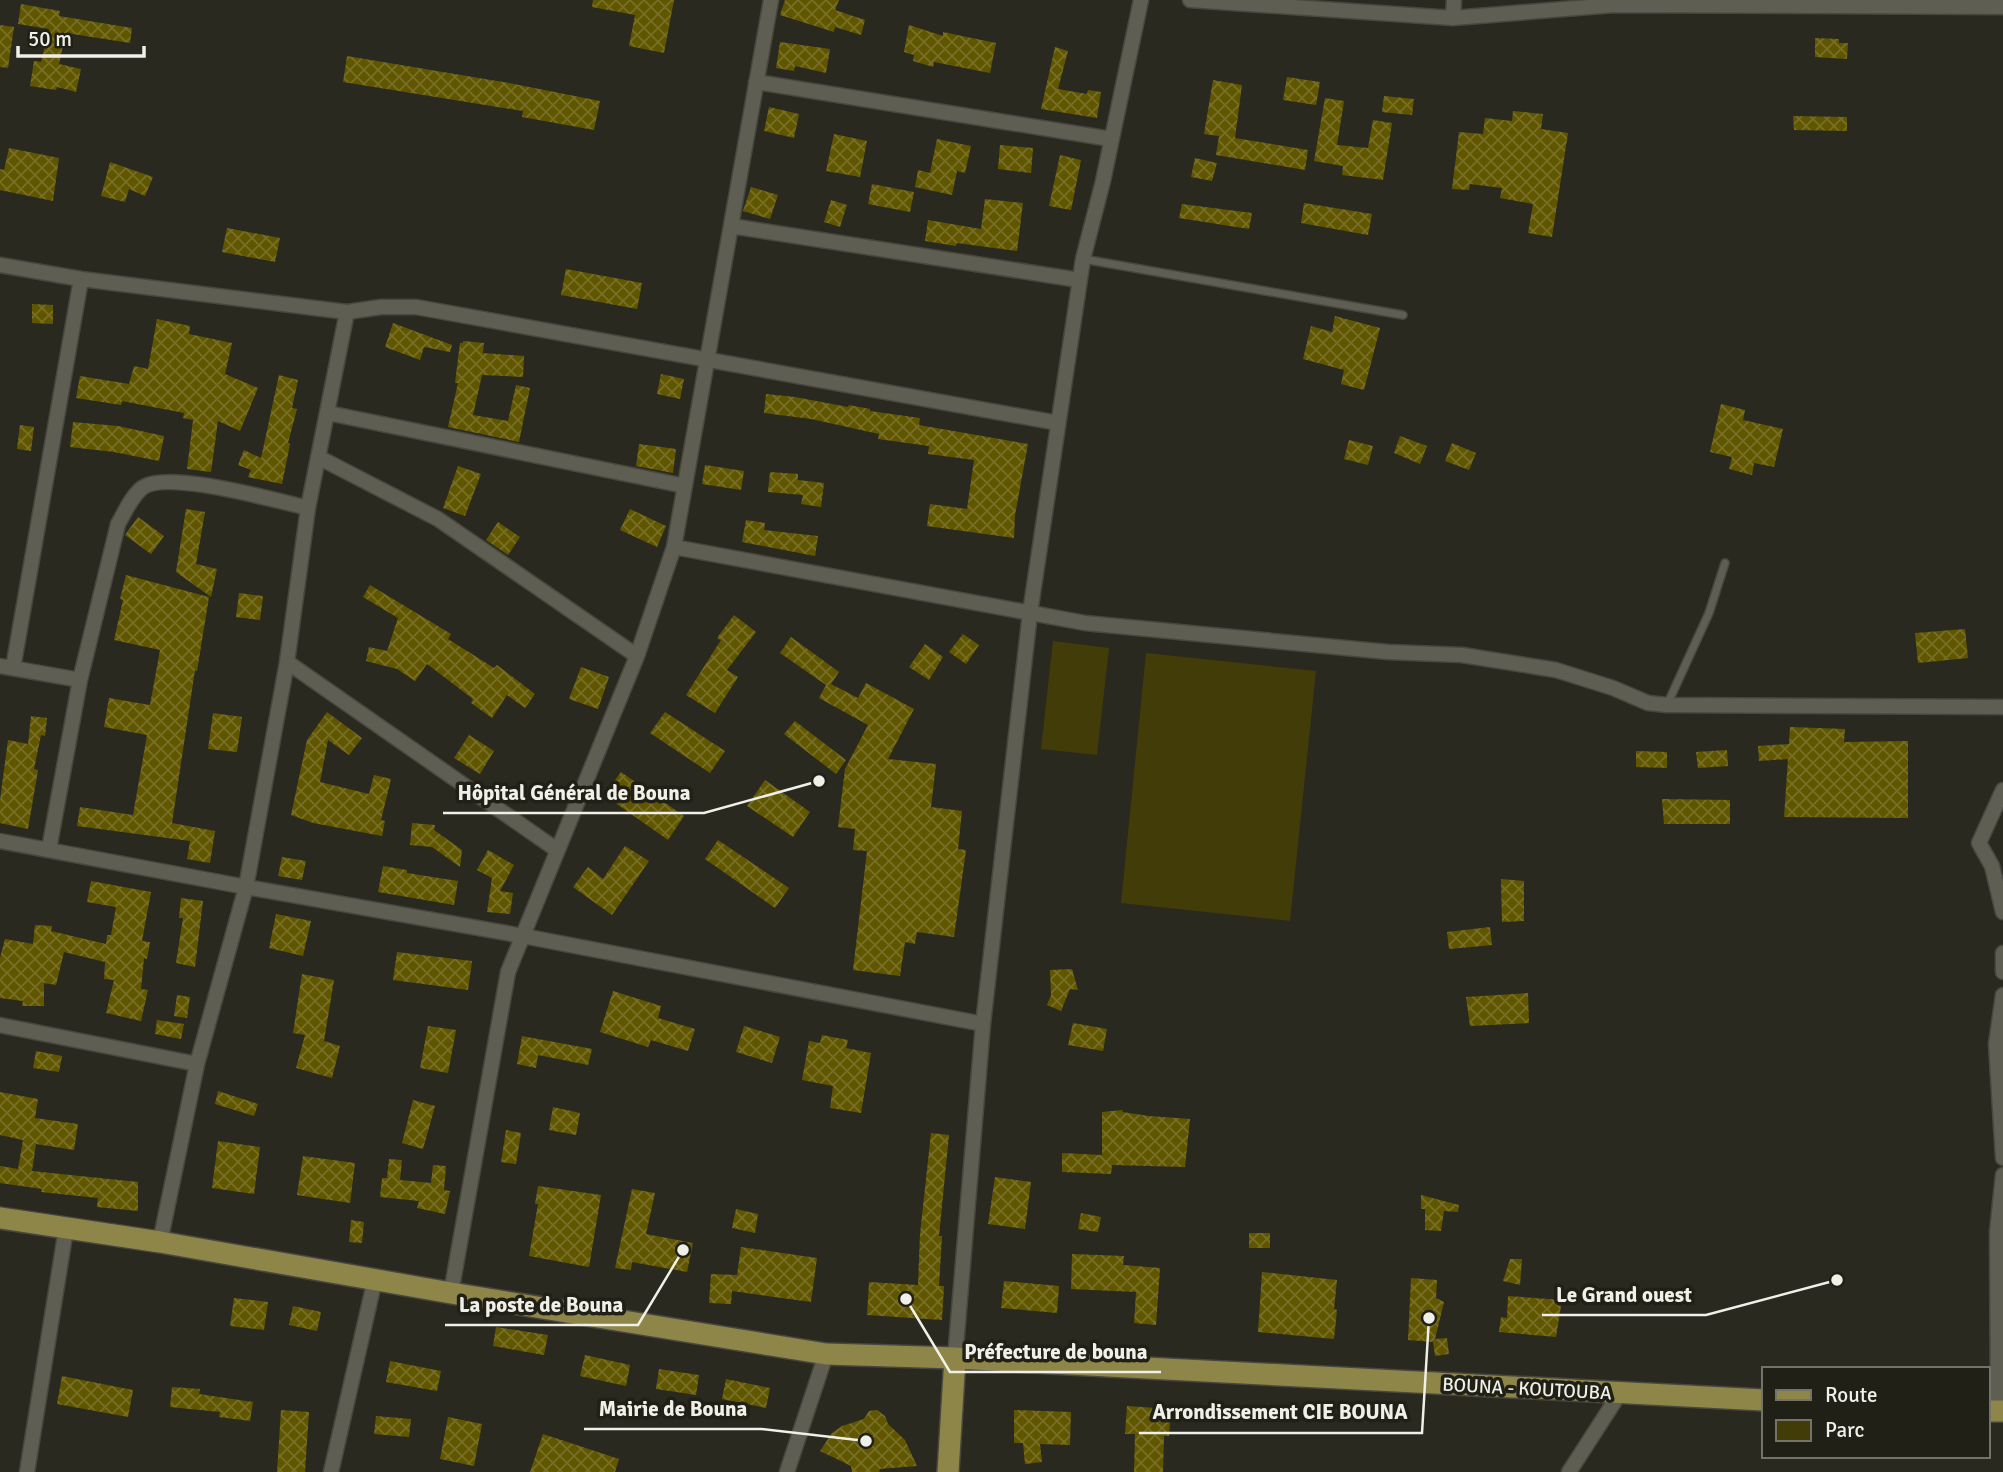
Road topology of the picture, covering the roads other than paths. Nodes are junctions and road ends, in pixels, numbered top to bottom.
1 (771, 0) edge
2 (1141, 0) edge
3 (1191, 0) edge
4 (1454, 0) edge
5 (1614, 2) edge
6 (2003, 8) edge
7 (1453, 18) junction
8 (756, 82) junction
9 (1111, 139) junction
10 (731, 226) junction
11 (1083, 259) junction
12 (0, 265) edge
13 (81, 279) junction
14 (1079, 280) junction
15 (347, 312) junction
16 (1403, 315) dead end
17 (707, 358) junction
18 (328, 413) junction
19 (1058, 423) junction
20 (318, 457) junction
21 (685, 486) junction
22 (308, 508) junction
23 (674, 548) junction
24 (1725, 563) dead end
25 (1030, 613) junction
26 (637, 656) junction
27 (287, 662) junction
28 (7, 667) edge
29 (80, 680) junction
30 (1667, 705) junction
31 (2003, 707) edge
32 (2003, 790) edge
33 (0, 841) edge
34 (48, 849) junction
35 (557, 850) junction
36 (246, 887) junction
37 (2003, 912) edge
38 (523, 936) junction
39 (2003, 953) edge
40 (2003, 972) edge
41 (2003, 995) edge
42 (983, 1024) junction
43 (0, 1025) edge
44 (197, 1064) junction
45 (2003, 1158) edge
46 (2003, 1175) edge
47 (0, 1218) edge
48 (66, 1229) junction
49 (160, 1242) junction
50 (375, 1279) junction
51 (451, 1293) junction
52 (826, 1354) junction
53 (956, 1358) junction
54 (1619, 1393) junction
55 (1762, 1400) edge
56 (1996, 1411) edge
57 (27, 1472) edge
58 (331, 1472) edge
59 (787, 1472) edge
60 (948, 1472) edge
61 (1569, 1472) edge

1 - 8 street
2 - 9 street
3 - 7 street
4 - 7 street
5 - 6 street
5 - 7 street
8 - 9 street
8 - 10 street
9 - 11 street
10 - 14 street
10 - 17 street
11 - 14 street
11 - 16 lane
12 - 13 street
13 - 15 street
13 - 28 street
14 - 19 street
15 - 17 street
15 - 18 street
17 - 19 street
17 - 21 street
18 - 20 street
18 - 21 street
19 - 25 street
20 - 22 street
20 - 26 street
21 - 23 street
22 - 27 street
22 - 29 street
23 - 25 street
23 - 26 street
24 - 30 lane
25 - 30 street
25 - 42 street
26 - 35 street
27 - 35 street
27 - 36 street
28 - 29 street
29 - 34 street
30 - 31 street
32 - 37 street
33 - 34 street
34 - 36 street
35 - 38 street
36 - 38 street
36 - 44 street
38 - 42 street
38 - 51 street
39 - 40 street
41 - 45 street
42 - 53 street
43 - 44 street
44 - 49 street
46 - 56 street
47 - 48 main road, BOUNA - KOUTOUBA
48 - 49 main road, BOUNA - KOUTOUBA
48 - 57 street
49 - 50 main road, BOUNA - KOUTOUBA
50 - 51 main road, BOUNA - KOUTOUBA
50 - 58 street
51 - 52 main road, BOUNA - KOUTOUBA
52 - 53 main road, BOUNA - KOUTOUBA
52 - 59 street
53 - 54 main road, BOUNA - KOUTOUBA
53 - 60 main road
54 - 55 main road, BOUNA - KOUTOUBA
54 - 61 street

